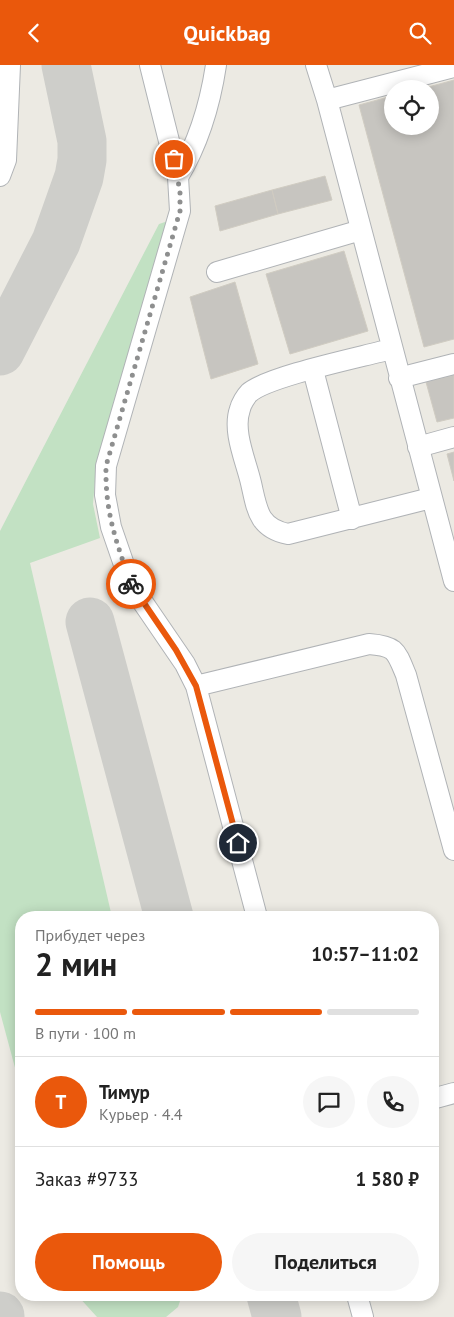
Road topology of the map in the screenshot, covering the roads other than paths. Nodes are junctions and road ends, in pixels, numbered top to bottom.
1 (10, 65) edge
2 (150, 65) edge
3 (216, 65) edge
4 (316, 65) edge
5 (454, 67) edge
6 (327, 100) junction
7 (0, 176) edge
8 (178, 177) junction
9 (361, 230) junction
10 (217, 272) dead end
11 (391, 349) junction
12 (454, 363) edge
13 (313, 370) junction
14 (399, 378) junction
15 (454, 437) edge
16 (418, 447) junction
17 (431, 497) junction
18 (352, 519) junction
19 (447, 525) edge
20 (454, 581) edge
21 (196, 686) junction
22 (454, 850) edge
23 (255, 911) edge
24 (454, 1093) edge
25 (439, 1097) edge
26 (359, 1301) edge
27 (363, 1317) edge

1 - 7 lane
2 - 8 lane
3 - 8 lane
4 - 6 lane
5 - 6 lane
6 - 9 lane
8 - 21 lane
9 - 10 lane
9 - 11 lane
11 - 13 lane
11 - 14 lane
12 - 14 lane
13 - 18 lane
13 - 18 lane
14 - 16 lane
15 - 16 lane
16 - 17 lane
17 - 18 lane
17 - 19 lane
19 - 20 lane
21 - 22 lane
21 - 23 lane
24 - 25 lane
26 - 27 lane

